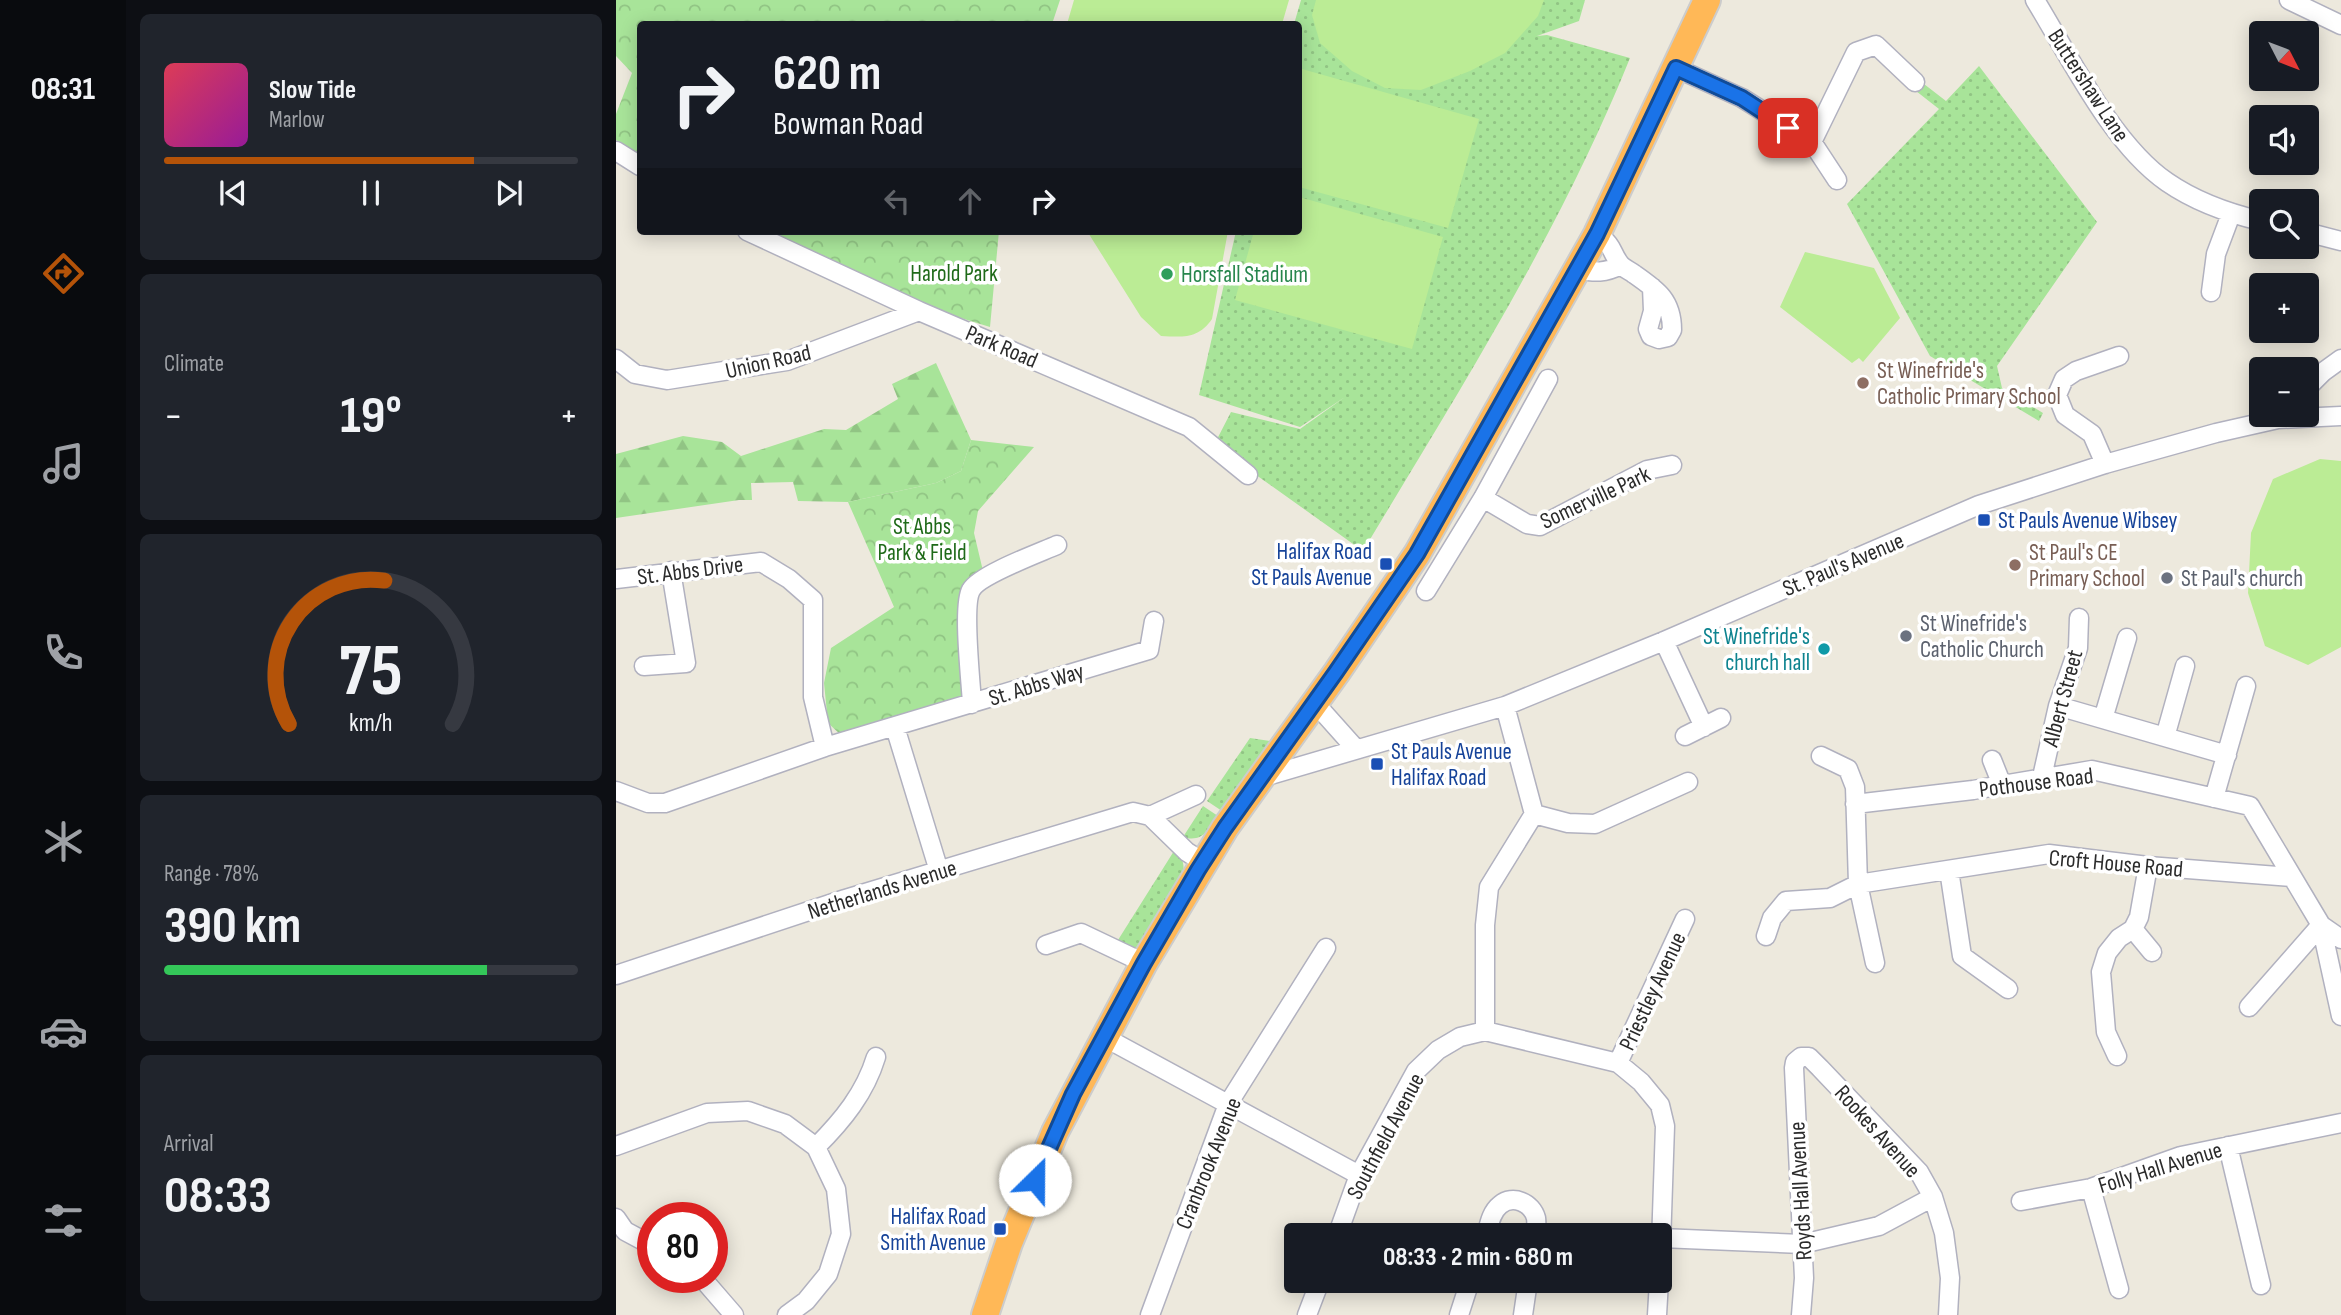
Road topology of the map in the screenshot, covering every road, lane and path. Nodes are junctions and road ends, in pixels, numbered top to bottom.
1 (1707, 0) edge
2 (2035, 0) edge
3 (2289, 0) edge
4 (2341, 25) edge
5 (1676, 68) junction
6 (1915, 82) dead end
7 (1812, 142) junction
8 (628, 158) edge
9 (616, 173) edge
10 (1837, 180) dead end
11 (2231, 214) junction
12 (2249, 218) edge
13 (1597, 234) junction
14 (756, 235) edge
15 (2319, 235) edge
16 (2341, 240) edge
17 (1621, 265) junction
18 (1578, 269) junction
19 (1653, 287) dead end
20 (2211, 292) dead end
21 (919, 311) junction
22 (2119, 356) dead end
23 (616, 359) edge
24 (2341, 359) edge
25 (2319, 376) edge
26 (1548, 379) dead end
27 (2319, 416) edge
28 (2341, 416) edge
29 (2249, 425) edge
30 (1482, 439) junction
31 (1506, 454) junction
32 (2105, 464) junction
33 (1672, 465) dead end
34 (1248, 475) dead end
35 (1483, 498) junction
36 (1057, 545) dead end
37 (671, 572) junction
38 (616, 579) edge
39 (1426, 591) dead end
40 (2079, 618) dead end
41 (1154, 621) dead end
42 (2127, 638) dead end
43 (1664, 641) junction
44 (644, 666) dead end
45 (2185, 666) dead end
46 (2246, 686) dead end
47 (1314, 702) junction
48 (972, 704) junction
49 (1505, 706) junction
50 (2058, 706) junction
51 (1721, 718) dead end
52 (2103, 719) junction
53 (895, 727) junction
54 (1704, 727) junction
55 (1685, 736) dead end
56 (2165, 737) junction
57 (825, 747) junction
58 (1356, 749) junction
59 (2227, 755) junction
60 (1821, 756) dead end
61 (1992, 760) dead end
62 (2042, 777) junction
63 (1260, 778) junction
64 (1688, 782) dead end
65 (2002, 785) junction
66 (616, 791) edge
67 (1196, 795) dead end
68 (2214, 799) junction
69 (1855, 804) junction
70 (1534, 814) junction
71 (1150, 816) junction
72 (1203, 862) junction
73 (2148, 866) junction
74 (1949, 870) junction
75 (939, 871) junction
76 (2292, 877) junction
77 (1858, 884) junction
78 (1685, 919) dead end
79 (2321, 925) junction
80 (2133, 929) junction
81 (1766, 936) dead end
82 (2341, 939) edge
83 (1046, 945) dead end
84 (1326, 948) dead end
85 (2152, 952) dead end
86 (1144, 963) junction
87 (1875, 963) dead end
88 (616, 975) edge
89 (2008, 989) dead end
90 (2249, 1007) dead end
91 (2341, 1016) edge
92 (1485, 1031) junction
93 (1104, 1037) junction
94 (2117, 1056) dead end
95 (876, 1057) dead end
96 (1618, 1063) junction
97 (1794, 1068) joint
98 (1228, 1104) junction
99 (2341, 1123) edge
100 (616, 1146) edge
101 (2228, 1146) junction
102 (816, 1147) junction
103 (1359, 1175) junction
104 (2091, 1188) junction
105 (1933, 1197) junction
106 (2021, 1201) dead end
107 (1342, 1223) edge
108 (1490, 1223) edge
109 (1537, 1223) edge
110 (1662, 1223) edge
111 (619, 1229) edge
112 (637, 1238) edge
113 (1672, 1238) edge
114 (1802, 1244) junction
115 (2261, 1285) dead end
116 (2119, 1289) dead end
117 (715, 1293) edge
118 (1315, 1293) edge
119 (1466, 1293) edge
120 (1526, 1293) edge
121 (1658, 1293) edge
122 (734, 1315) edge
123 (787, 1315) edge
124 (985, 1315) edge
125 (1150, 1315) edge
126 (1307, 1315) edge
127 (1459, 1315) edge
128 (1523, 1315) edge
129 (1657, 1315) edge
130 (1801, 1315) edge
131 (1948, 1315) edge

1 - 5 highway
2 - 11 street, Buttershaw Lane
3 - 4 street
5 - 7 street
5 - 13 highway
6 - 7 street
7 - 10 street
8 - 9 street
11 - 12 street, Buttershaw Lane
11 - 20 street
13 - 17 street
13 - 18 highway
14 - 21 street, Park Road
15 - 16 street
17 - 18 street
17 - 19 street
18 - 30 highway
21 - 23 street, Union Road
21 - 34 street, Park Road
22 - 32 street
24 - 25 street
26 - 31 street
27 - 28 street, St. Paul's Avenue
29 - 32 street, St. Paul's Avenue
30 - 31 street
30 - 47 highway
31 - 35 street
32 - 43 street, St. Paul's Avenue
33 - 35 street, Somerville Park
35 - 39 street
36 - 48 street
37 - 38 street, St. Abbs Drive
37 - 44 street
37 - 57 street, St. Abbs Drive
40 - 50 street, Albert Street
41 - 48 street, St. Abbs Way
42 - 52 street
43 - 49 street, St. Paul's Avenue
43 - 54 street
45 - 56 street
46 - 59 street
47 - 58 street
47 - 63 highway
48 - 53 street, St. Abbs Way
49 - 58 street, St. Paul's Avenue
49 - 70 street
50 - 52 street
50 - 62 street, Albert Street
51 - 54 street
52 - 56 street
53 - 57 street
53 - 75 street
54 - 55 street
56 - 59 street
57 - 66 street
58 - 63 street, St. Paul's Avenue
59 - 68 street
60 - 69 street
61 - 65 street
62 - 65 street, Pothouse Road
62 - 68 street, Pothouse Road
63 - 72 highway
64 - 70 street
65 - 69 street, Pothouse Road
67 - 71 street, Netherlands Avenue
68 - 76 street, Pothouse Road
69 - 77 street
70 - 92 street
71 - 72 street
71 - 75 street, Netherlands Avenue
72 - 86 highway
73 - 74 street, Croft House Road
73 - 76 street, Croft House Road
73 - 80 street
74 - 77 street, Croft House Road
74 - 89 street
75 - 88 street, Netherlands Avenue
76 - 79 street, Pothouse Road
77 - 81 street, Croft House Road
77 - 87 street
78 - 96 street, Priestley Avenue
79 - 82 street
79 - 90 street
79 - 91 street
80 - 85 street
80 - 94 street
83 - 86 street
84 - 98 street, Cranbrook Avenue
86 - 93 highway
92 - 96 street
92 - 103 street, Southfield Avenue
93 - 98 street
93 - 124 highway
95 - 102 street
96 - 110 street
97 - 105 street, Rookes Avenue
97 - 114 street, Royds Hall Avenue
98 - 103 street
98 - 125 street, Cranbrook Avenue
99 - 101 street, Folly Hall Avenue
100 - 102 street
101 - 104 street, Folly Hall Avenue
101 - 115 street
102 - 123 street
103 - 107 street, Southfield Avenue
104 - 106 street, Folly Hall Avenue
104 - 116 street
105 - 114 street
105 - 131 street, Rookes Avenue
108 - 109 street
111 - 112 street
113 - 114 street
114 - 130 street, Royds Hall Avenue
117 - 122 street
118 - 126 street
119 - 127 street
120 - 128 street
121 - 129 street

